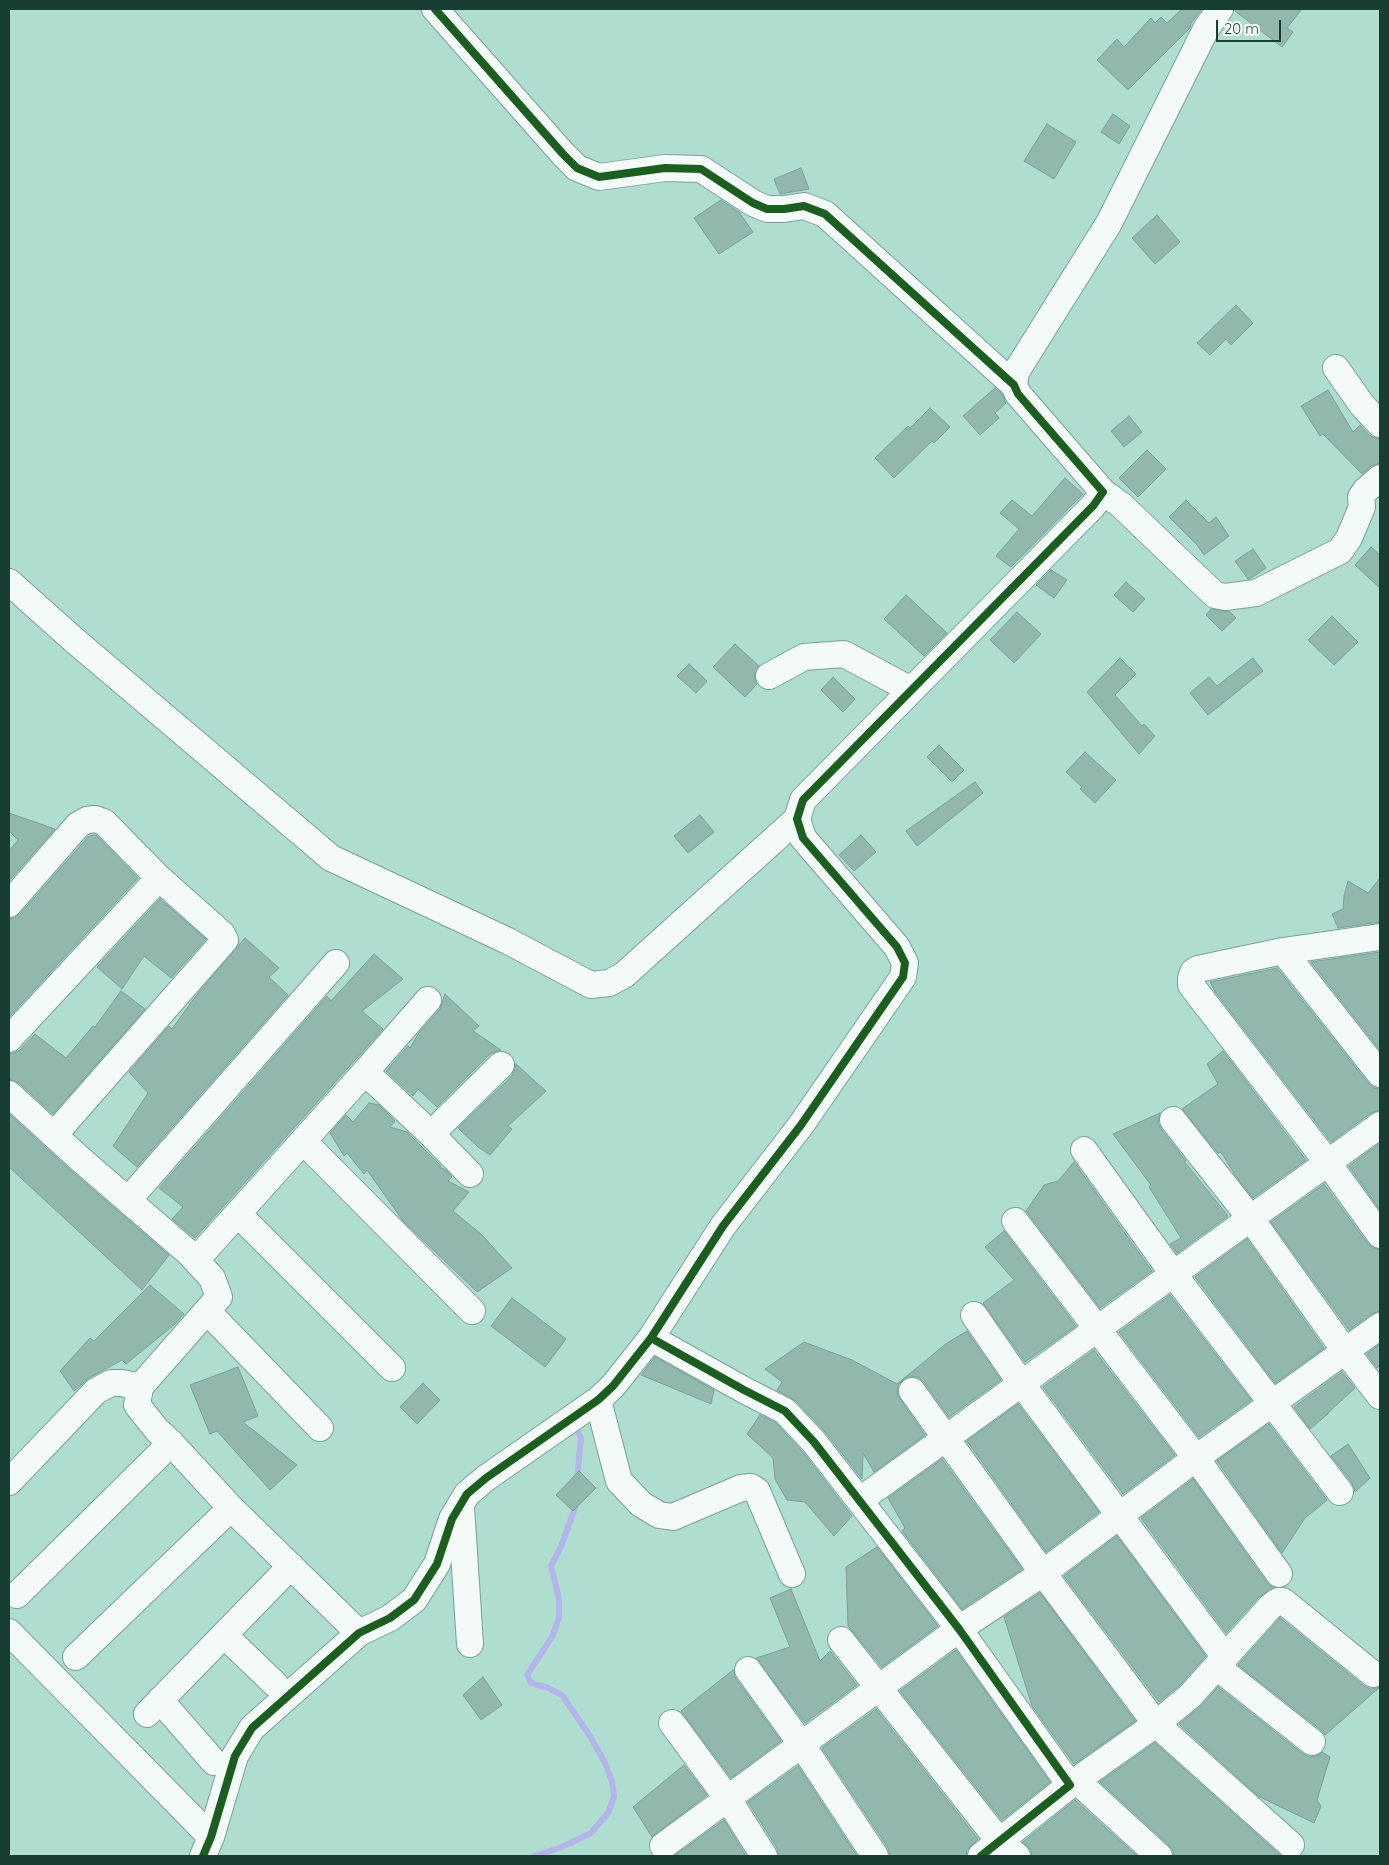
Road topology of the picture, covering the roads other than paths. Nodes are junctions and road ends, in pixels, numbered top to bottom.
1 (435, 9) edge
2 (1220, 9) edge
3 (1336, 368) dead end
4 (1014, 385) junction
5 (1380, 424) edge
6 (1380, 478) edge
7 (1103, 492) junction
8 (9, 582) edge
9 (769, 676) dead end
10 (911, 690) junction
11 (797, 819) junction
12 (159, 878) junction
13 (9, 904) edge
14 (1380, 937) edge
15 (1283, 951) junction
16 (336, 963) dead end
17 (428, 1000) dead end
18 (9, 1039) edge
19 (501, 1065) dead end
20 (365, 1072) junction
21 (1380, 1074) edge
22 (9, 1094) edge
23 (1173, 1120) dead end
24 (1380, 1125) edge
25 (431, 1134) junction
26 (54, 1135) junction
27 (303, 1141) junction
28 (1084, 1150) dead end
29 (1328, 1163) junction
30 (470, 1174) dead end
31 (128, 1200) junction
32 (238, 1214) junction
33 (1251, 1219) junction
34 (1015, 1221) dead end
35 (1380, 1235) edge
36 (196, 1260) junction
37 (1174, 1275) junction
38 (207, 1311) junction
39 (472, 1311) dead end
40 (974, 1316) dead end
41 (1380, 1326) edge
42 (1097, 1329) junction
43 (651, 1338) junction
44 (1346, 1351) junction
45 (392, 1368) dead end
46 (1021, 1383) junction
47 (140, 1387) junction
48 (912, 1391) dead end
49 (1380, 1396) edge
50 (598, 1400) junction
51 (1272, 1404) junction
52 (320, 1428) dead end
53 (947, 1438) junction
54 (171, 1443) junction
55 (1196, 1458) junction
56 (9, 1482) edge
57 (1340, 1492) dead end
58 (860, 1500) junction
59 (461, 1504) junction
60 (231, 1508) junction
61 (1120, 1514) junction
62 (291, 1566) junction
63 (1042, 1573) junction
64 (792, 1574) dead end
65 (1279, 1574) dead end
66 (17, 1595) dead end
67 (959, 1629) junction
68 (9, 1632) edge
69 (359, 1633) junction
70 (224, 1635) junction
71 (841, 1640) dead end
72 (470, 1644) dead end
73 (76, 1657) dead end
74 (1221, 1662) junction
75 (748, 1670) dead end
76 (1373, 1674) dead end
77 (275, 1684) dead end
78 (880, 1687) junction
79 (672, 1723) dead end
80 (1156, 1724) junction
81 (1312, 1742) dead end
82 (802, 1745) junction
83 (214, 1762) dead end
84 (1074, 1783) junction
85 (728, 1799) junction
86 (1291, 1845) dead end
87 (663, 1846) dead end
88 (207, 1847) edge
89 (999, 1852) edge
90 (764, 1856) edge
91 (875, 1856) edge
92 (1160, 1856) edge

1 - 4 street
2 - 4 street
3 - 5 street
4 - 7 street
6 - 7 street
7 - 10 street
8 - 11 street
9 - 10 street
10 - 11 street
11 - 43 street
12 - 13 street
12 - 18 street
12 - 26 street
14 - 15 street
15 - 21 street
15 - 29 street
16 - 31 street
17 - 20 street
19 - 25 street
20 - 25 street
20 - 27 street
22 - 26 street
23 - 33 street
24 - 29 street
25 - 30 street
26 - 31 street
27 - 32 street
27 - 39 street
28 - 37 street
29 - 33 street
29 - 35 street
31 - 36 street
32 - 36 street
32 - 45 street
33 - 37 street
33 - 44 street
34 - 42 street
36 - 38 street
37 - 42 street
37 - 51 street
38 - 47 street
38 - 52 street
40 - 46 street
41 - 44 street
42 - 46 street
42 - 55 street
43 - 50 street
43 - 58 street
44 - 49 street
44 - 51 street
46 - 53 street
46 - 61 street
47 - 54 street
47 - 56 street
48 - 53 street
50 - 59 street
50 - 64 street
51 - 55 street
51 - 57 street
53 - 58 street
53 - 63 street
54 - 60 street
54 - 66 street
55 - 61 street
55 - 65 street
58 - 67 street
59 - 69 street
59 - 72 street
60 - 62 street
60 - 73 street
61 - 63 street
61 - 74 street
62 - 69 street
62 - 70 street
63 - 67 street
63 - 80 street
67 - 78 street
67 - 84 street
68 - 88 street
69 - 88 street
70 - 77 street
70 - 83 street
71 - 78 street
74 - 76 street
74 - 80 street
74 - 81 street
75 - 82 street
78 - 82 street
78 - 89 street
79 - 85 street
80 - 84 street
80 - 86 street
82 - 85 street
82 - 91 street
84 - 89 street
84 - 92 street
85 - 87 street
85 - 90 street

